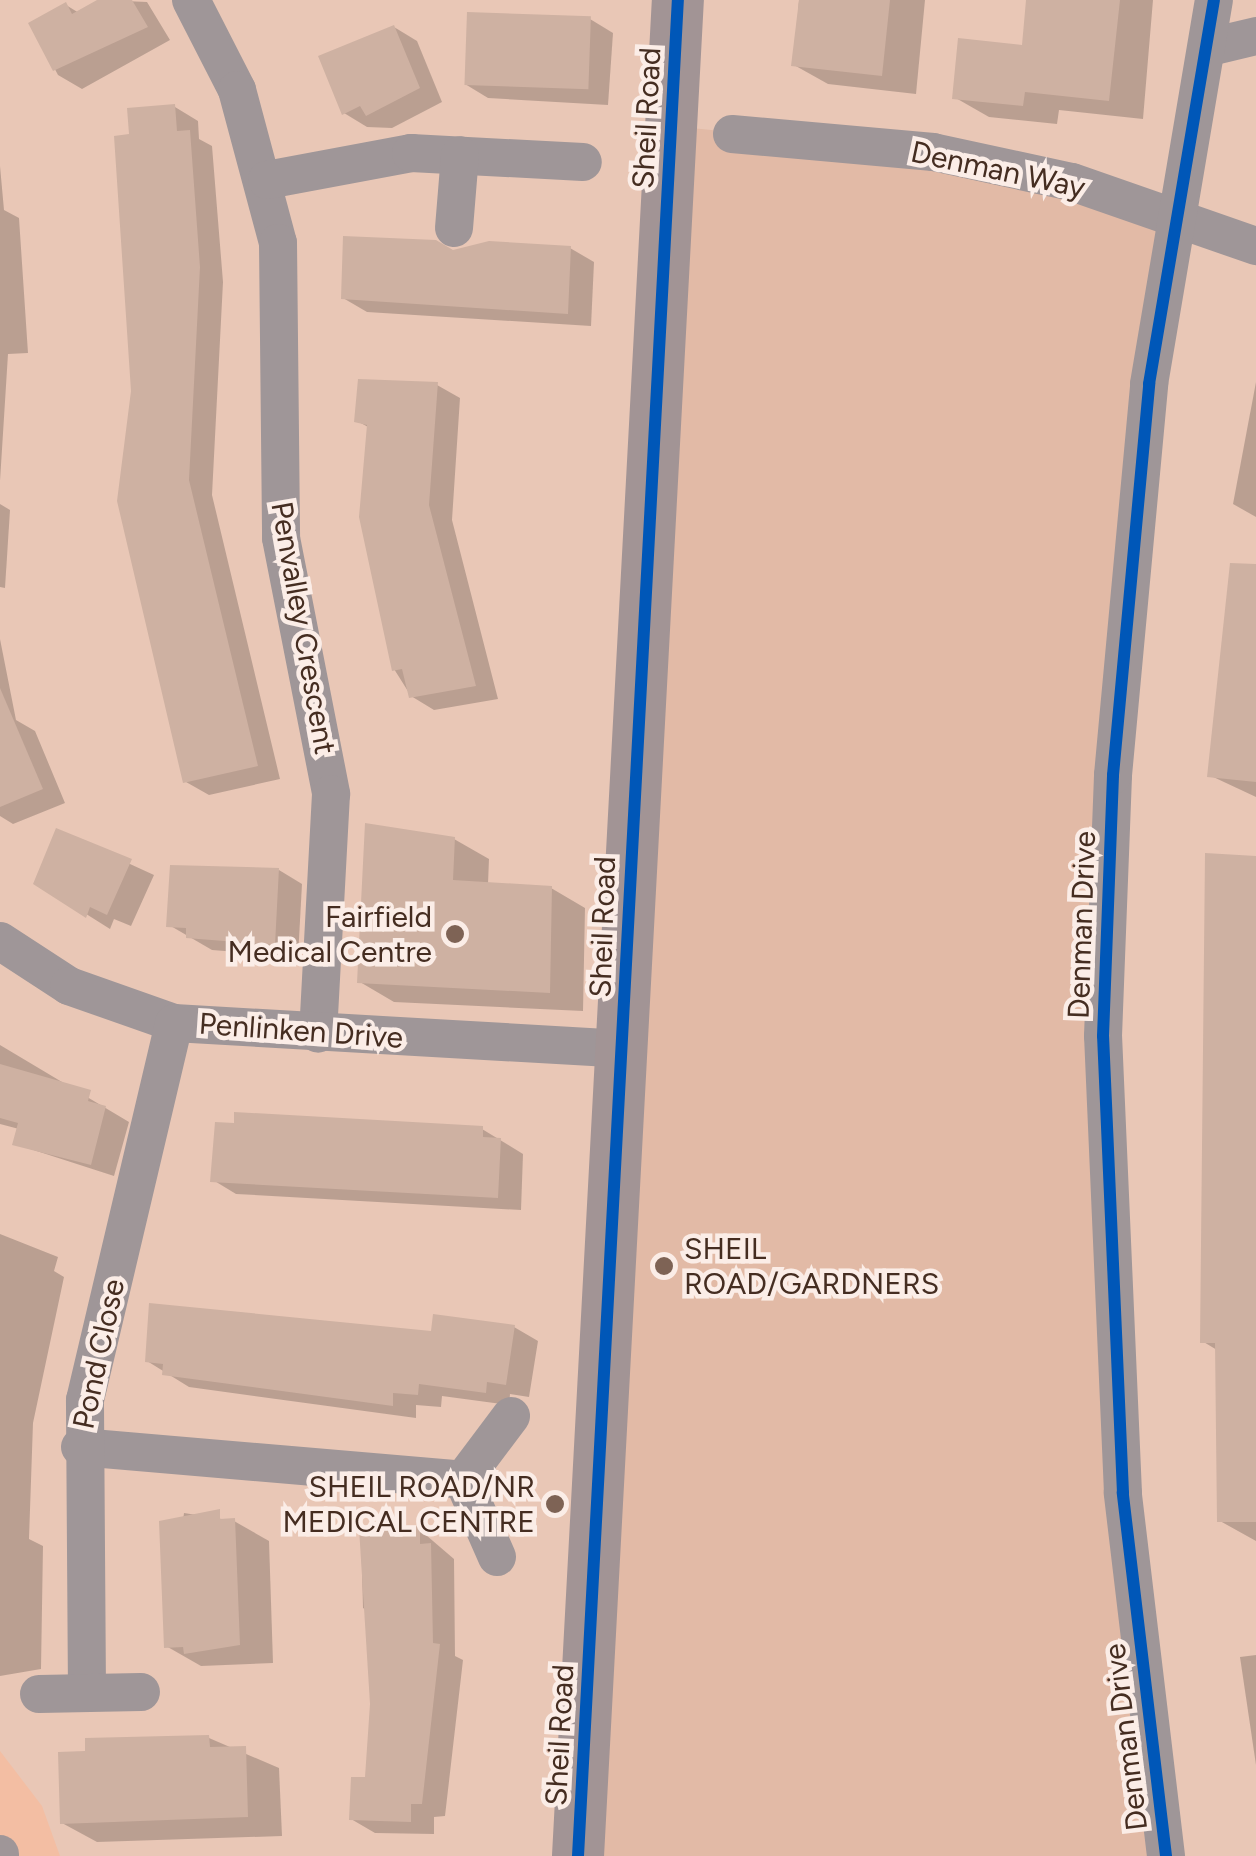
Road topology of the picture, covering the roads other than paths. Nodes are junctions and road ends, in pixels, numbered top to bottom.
1 (191, 0) edge
2 (678, 0) edge
3 (1214, 0) edge
4 (1256, 36) edge
5 (1210, 47) junction
6 (732, 134) dead end
7 (460, 155) junction
8 (582, 162) dead end
9 (267, 180) junction
10 (1178, 217) junction
11 (454, 228) dead end
12 (1256, 246) edge
13 (0, 941) edge
14 (174, 1023) junction
15 (318, 1034) junction
16 (623, 1048) junction
17 (511, 1416) dead end
18 (80, 1448) junction
19 (462, 1480) junction
20 (496, 1557) dead end
21 (86, 1692) junction
22 (141, 1692) dead end
23 (39, 1694) dead end
24 (578, 1856) edge
25 (1166, 1856) edge

1 - 9 street, Penvalley Crescent
2 - 16 main road, Sheil Road
3 - 5 street, Denman Drive
4 - 5 street
5 - 10 street, Denman Drive
6 - 10 street, Denman Way
7 - 8 street
7 - 9 street
7 - 11 street
9 - 15 street, Penvalley Crescent
10 - 12 street, Denman Way
10 - 25 street, Denman Drive
13 - 14 street, Penlinken Drive
14 - 15 street, Penlinken Drive
14 - 18 street, Pond Close
15 - 16 street, Penlinken Drive
16 - 24 main road, Sheil Road
17 - 19 street
18 - 19 street
18 - 21 street, Pond Close
19 - 20 street
21 - 22 street
21 - 23 street

